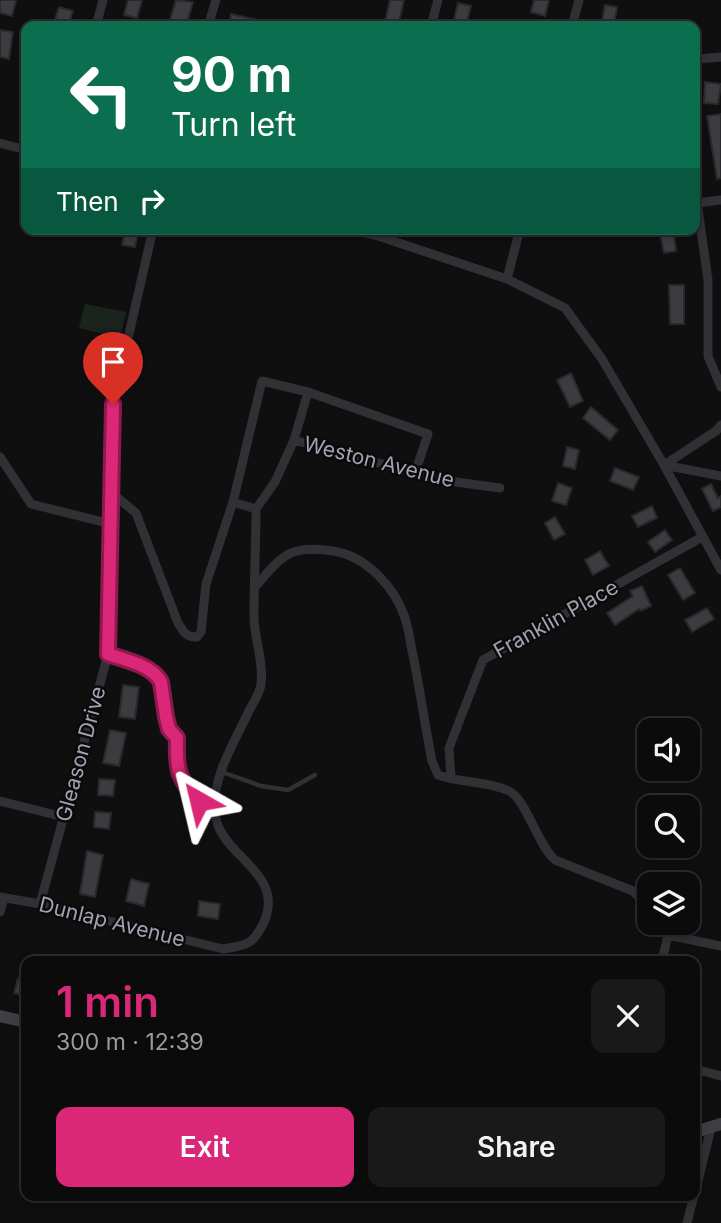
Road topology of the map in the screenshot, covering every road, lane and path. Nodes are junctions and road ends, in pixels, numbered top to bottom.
1 (103, 0) edge
2 (216, 0) edge
3 (439, 0) edge
4 (579, 0) edge
5 (97, 21) edge
6 (210, 21) edge
7 (433, 21) edge
8 (573, 21) edge
9 (721, 57) edge
10 (700, 59) edge
11 (0, 143) edge
12 (21, 149) edge
13 (721, 200) edge
14 (700, 203) edge
15 (700, 218) edge
16 (152, 235) edge
17 (383, 235) edge
18 (518, 235) edge
19 (507, 279) junction
20 (721, 387) edge
21 (308, 392) junction
22 (721, 425) edge
23 (294, 440) junction
24 (0, 457) edge
25 (664, 465) junction
26 (415, 473) junction
27 (721, 475) edge
28 (500, 488) dead end
29 (113, 494) junction
30 (233, 502) junction
31 (256, 509) junction
32 (111, 523) junction
33 (702, 537) junction
34 (721, 570) edge
35 (256, 586) junction
36 (108, 654) junction
37 (222, 772) junction
38 (315, 775) dead end
39 (451, 778) junction
40 (0, 801) edge
41 (215, 813) junction
42 (64, 817) junction
43 (637, 895) edge
44 (2, 897) edge
45 (40, 904) junction
46 (0, 912) edge
47 (668, 935) joint
48 (721, 946) edge
49 (663, 956) edge
50 (0, 1016) edge
51 (21, 1021) edge
52 (700, 1070) edge
53 (721, 1076) edge
54 (716, 1126) edge
55 (700, 1175) edge
56 (692, 1201) edge
57 (687, 1223) edge

1 - 5 street
2 - 6 street
3 - 7 street
4 - 8 street
9 - 10 street
11 - 12 street
13 - 14 street
15 - 20 street
16 - 29 street, Gleason Drive
17 - 19 street
18 - 19 street
19 - 25 street
21 - 23 street
21 - 26 street
21 - 30 street
22 - 25 street
23 - 26 street, Weston Avenue
23 - 31 street, Weston Avenue
24 - 32 street
25 - 27 street
25 - 33 street
26 - 28 street, Weston Avenue
29 - 30 street
29 - 32 street, Gleason Drive
30 - 31 street
31 - 35 street
32 - 36 street, Gleason Drive
33 - 34 street
33 - 39 street, Franklin Place
35 - 37 street
35 - 39 street
36 - 41 street
36 - 42 street, Gleason Drive
37 - 38 lane
37 - 41 street
39 - 43 street
40 - 42 street
41 - 45 street, Dunlap Avenue
42 - 45 street, Gleason Drive
44 - 45 street, Dunlap Avenue
44 - 46 street
47 - 48 street
47 - 49 street
50 - 51 street
52 - 53 street
54 - 55 street
56 - 57 street

